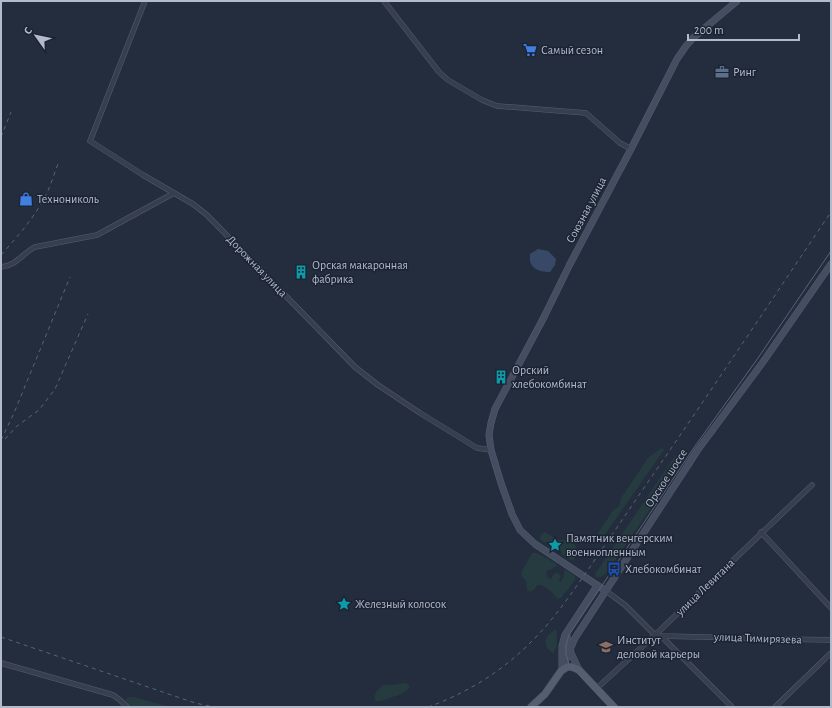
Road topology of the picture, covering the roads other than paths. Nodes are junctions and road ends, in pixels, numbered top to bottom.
1 (145, 1) edge
2 (384, 1) edge
3 (737, 1) edge
4 (631, 149) junction
5 (174, 193) junction
6 (831, 264) edge
7 (1, 267) edge
8 (491, 450) junction
9 (812, 485) dead end
10 (761, 532) junction
11 (598, 586) junction
12 (606, 591) junction
13 (831, 608) edge
14 (569, 628) junction
15 (655, 635) junction
16 (660, 636) junction
17 (831, 640) edge
18 (570, 652) junction
19 (831, 653) edge
20 (1, 663) edge
21 (579, 670) junction
22 (561, 671) junction
23 (597, 688) junction
24 (127, 707) edge
25 (532, 707) edge
26 (614, 707) edge
27 (732, 707) edge
28 (775, 707) edge

1 - 5 street, Дорожная улица
2 - 4 street
3 - 4 main road, Союзная улица
4 - 8 main road, Союзная улица, bridge
5 - 7 street
5 - 8 street, Дорожная улица
6 - 12 main road, Орское шоссе, bridge
8 - 11 main road, Союзная улица
9 - 10 street, улица Левитана
10 - 13 street
10 - 15 street, улица Левитана
11 - 12 main road, Союзная улица
11 - 14 main road
12 - 15 street
12 - 18 main road, Орское шоссе
14 - 18 main road
14 - 22 main road
15 - 16 street, улица Тимирязева
15 - 23 street, улица Левитана
16 - 17 street, улица Тимирязева
16 - 27 street
18 - 21 main road
18 - 22 main road, Орское шоссе
19 - 28 street
20 - 24 street
21 - 22 main road
21 - 23 main road
22 - 25 main road
23 - 26 main road

